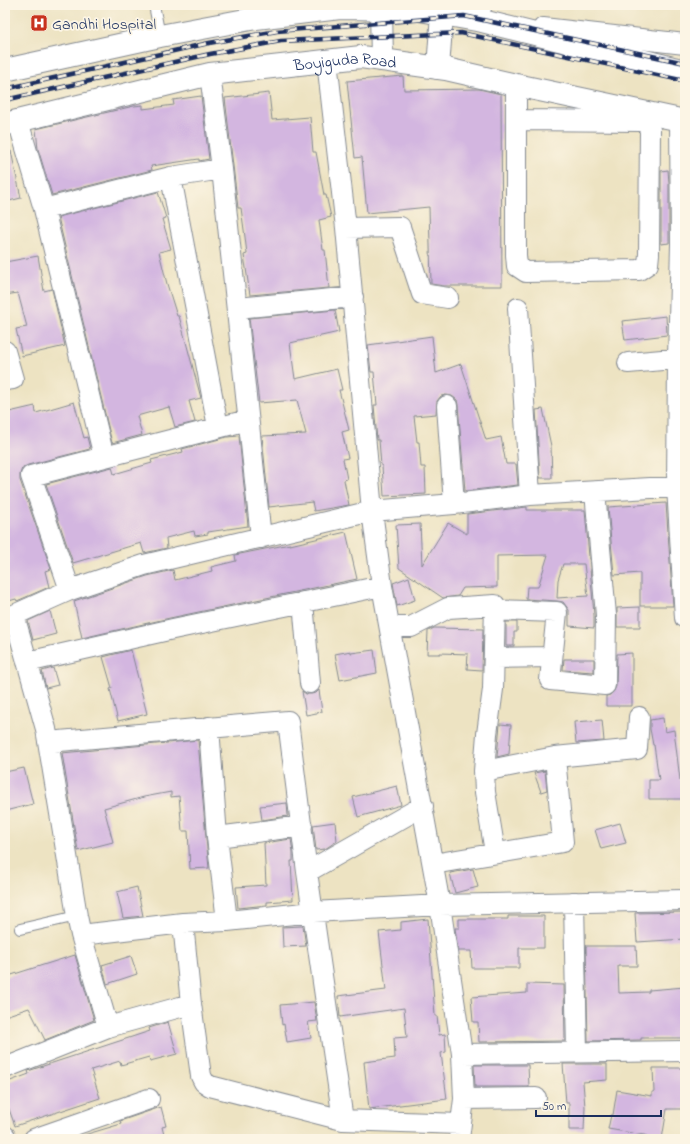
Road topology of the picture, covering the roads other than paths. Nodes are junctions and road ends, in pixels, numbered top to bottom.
1 (154, 5) edge
2 (381, 9) junction
3 (442, 14) junction
4 (480, 16) edge
5 (160, 36) junction
6 (685, 44) edge
7 (382, 60) junction
8 (327, 61) junction
9 (438, 68) junction
10 (5, 70) edge
11 (685, 71) edge
12 (210, 74) junction
13 (516, 85) junction
14 (571, 97) junction
15 (516, 120) junction
16 (571, 120) junction
17 (682, 120) edge
18 (11, 123) edge
19 (222, 169) junction
20 (171, 177) junction
21 (44, 209) junction
22 (346, 228) junction
23 (353, 297) junction
24 (448, 298) dead end
25 (237, 308) junction
26 (518, 308) dead end
27 (5, 351) edge
28 (681, 358) edge
29 (628, 363) dead end
30 (5, 380) edge
31 (447, 406) dead end
32 (248, 420) junction
33 (218, 427) junction
34 (104, 457) junction
35 (681, 486) edge
36 (594, 492) junction
37 (530, 494) junction
38 (454, 504) junction
39 (372, 511) junction
40 (261, 538) junction
41 (683, 555) edge
42 (382, 586) junction
43 (70, 590) junction
44 (303, 602) junction
45 (495, 610) junction
46 (9, 617) edge
47 (685, 618) edge
48 (390, 627) junction
49 (552, 657) junction
50 (494, 658) junction
51 (27, 662) junction
52 (310, 683) dead end
53 (639, 717) dead end
54 (209, 727) junction
55 (48, 742) junction
56 (555, 757) junction
57 (484, 771) junction
58 (423, 806) junction
59 (302, 826) junction
60 (217, 837) junction
61 (495, 852) junction
62 (433, 864) junction
63 (307, 872) junction
64 (685, 900) edge
65 (574, 902) junction
66 (440, 905) junction
67 (313, 912) junction
68 (77, 916) junction
69 (227, 920) junction
70 (183, 923) junction
71 (20, 929) dead end
72 (81, 935) junction
73 (191, 1004) junction
74 (108, 1027) junction
75 (685, 1051) edge
76 (577, 1052) junction
77 (462, 1054) junction
78 (5, 1068) edge
79 (536, 1098) dead end
80 (149, 1099) dead end
81 (464, 1099) junction
82 (343, 1120) junction
83 (460, 1131) edge
84 (34, 1139) edge

1 - 5 lane
2 - 3 main road
2 - 5 main road
2 - 7 main road
3 - 4 main road
3 - 9 main road
4 - 6 street
4 - 11 main road
5 - 10 main road
7 - 8 main road, Boyiguda Road
7 - 9 main road, Boyiguda Road
8 - 12 main road, Boyiguda Road
8 - 22 street
9 - 13 main road, Boyiguda Road
12 - 18 main road, Boyiguda Road
12 - 19 street
13 - 14 main road, Boyiguda Road
13 - 15 street
14 - 16 street
14 - 17 main road, Boyiguda Road
15 - 16 street
15 - 16 street
17 - 28 street
18 - 21 street
19 - 20 street
19 - 25 street
20 - 21 street
20 - 33 street
21 - 34 street
22 - 23 street
22 - 24 street
23 - 25 street
23 - 39 street
25 - 32 street
26 - 37 street
27 - 30 street
28 - 29 street
28 - 35 street
31 - 38 street
32 - 33 street
32 - 40 street
33 - 34 street
34 - 43 street
35 - 36 street
35 - 41 street
36 - 37 street
36 - 49 street
37 - 38 street
38 - 39 street
39 - 40 street
39 - 42 street
40 - 43 street
41 - 47 street
42 - 44 street
42 - 48 street
43 - 46 street
44 - 51 street
44 - 52 street
45 - 48 street
45 - 49 street
45 - 50 street
46 - 51 street
48 - 58 street
49 - 50 street
50 - 57 street
51 - 55 street
53 - 56 street
54 - 55 street
54 - 59 street
54 - 60 street
55 - 68 street
56 - 57 street
56 - 61 street
57 - 61 street
58 - 62 street
58 - 63 street
59 - 60 street
59 - 63 street
60 - 69 street
61 - 62 street
62 - 66 street
63 - 67 street
64 - 65 street
65 - 66 street
65 - 76 street
66 - 67 street
66 - 77 street
67 - 69 street
67 - 82 street
68 - 71 lane
68 - 72 street
69 - 70 street
70 - 72 street
70 - 73 street
72 - 74 street
73 - 74 street
73 - 82 street
74 - 78 street
75 - 76 street
76 - 77 street
77 - 81 street
79 - 81 street
80 - 84 street
81 - 83 street
82 - 83 street

